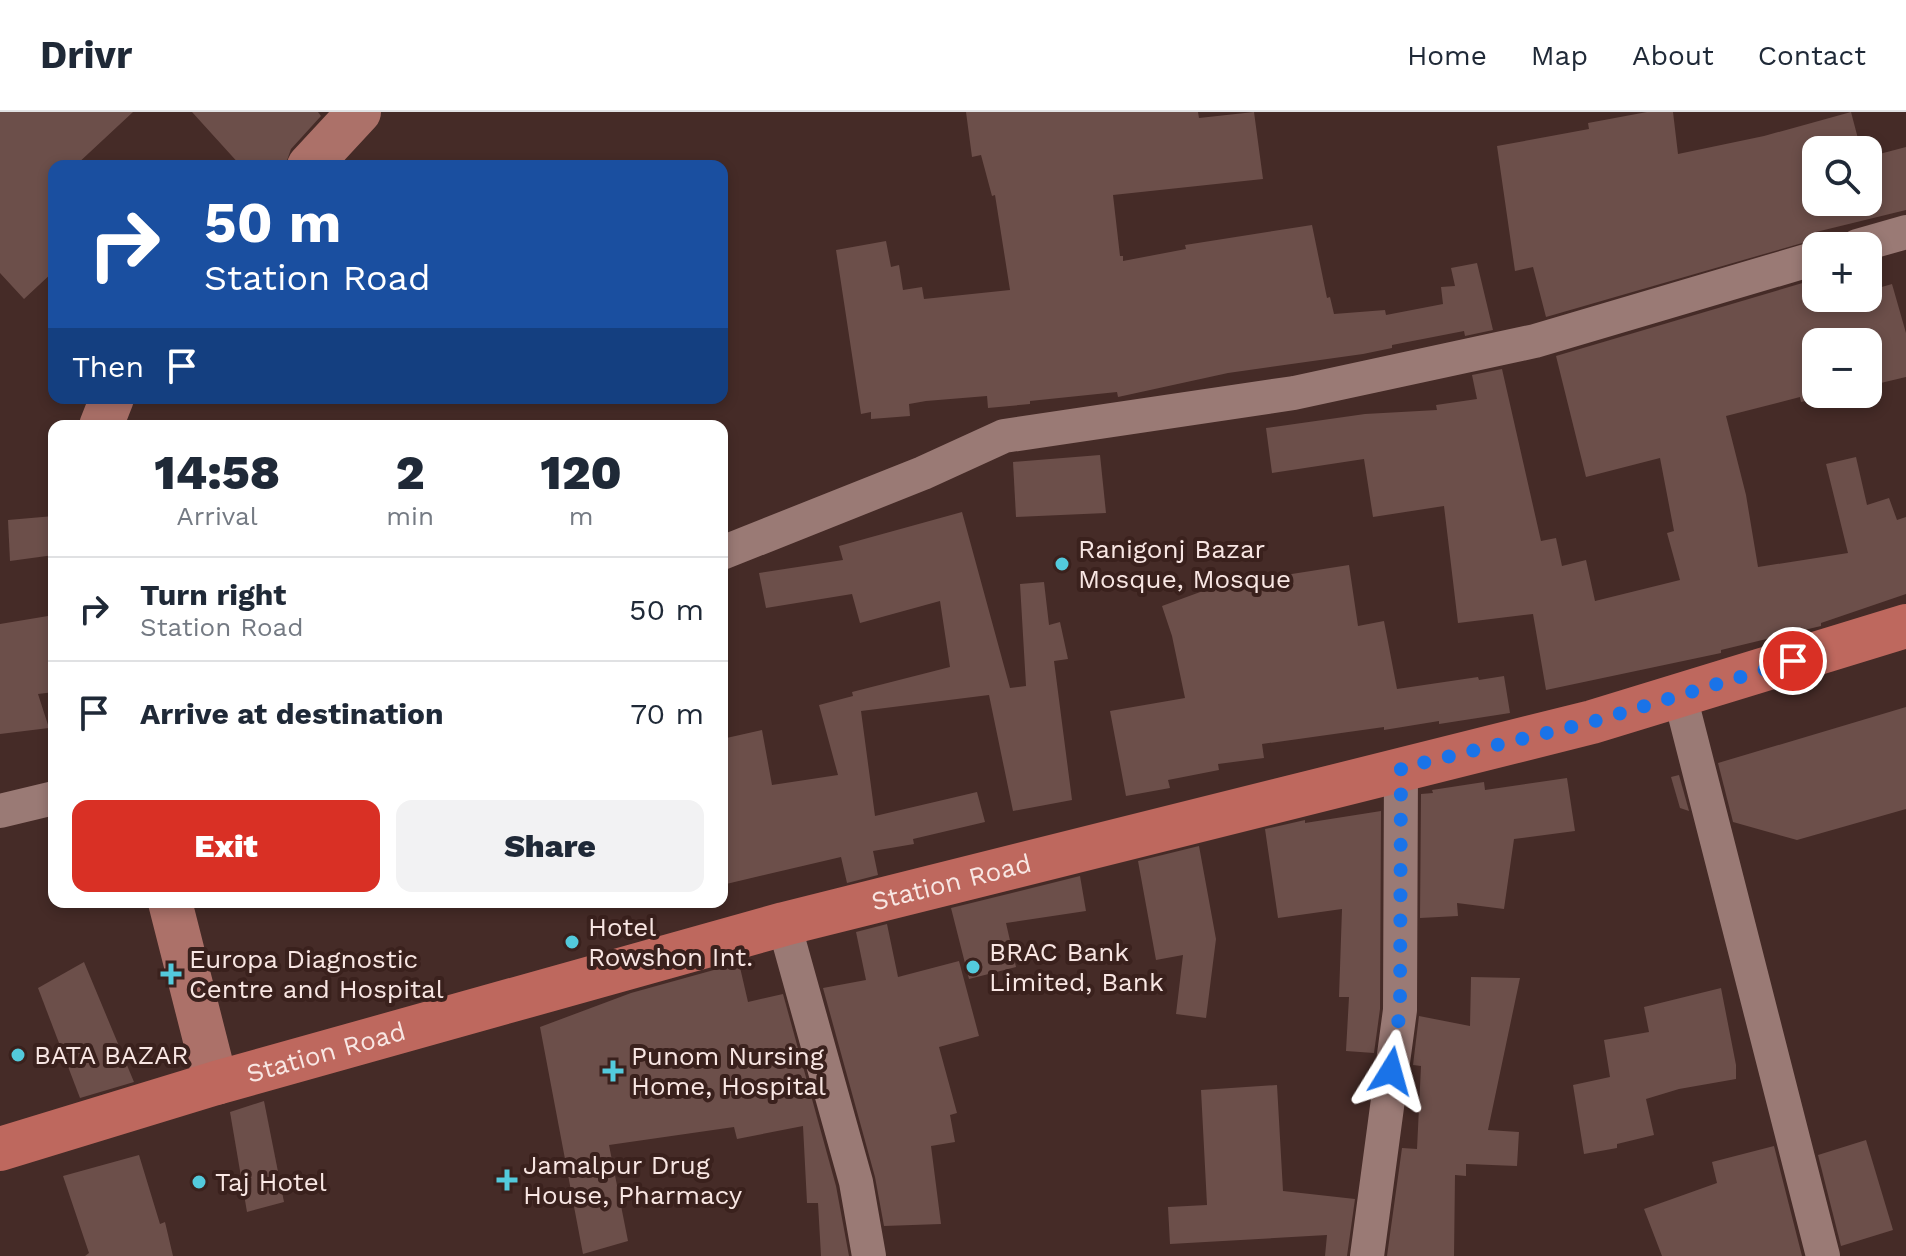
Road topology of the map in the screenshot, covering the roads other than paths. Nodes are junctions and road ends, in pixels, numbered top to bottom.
1 (359, 112) edge
2 (315, 160) edge
3 (1906, 232) edge
4 (1882, 239) edge
5 (1802, 262) edge
6 (728, 551) edge
7 (1906, 626) edge
8 (1680, 696) junction
9 (1401, 768) junction
10 (48, 799) edge
11 (0, 811) edge
12 (172, 908) edge
13 (784, 924) junction
14 (216, 1083) junction
15 (0, 1149) edge
16 (869, 1256) edge
17 (1367, 1256) edge
18 (1823, 1256) edge

1 - 2 street
3 - 4 street
5 - 6 street
7 - 8 main road, Station Road
8 - 9 main road, Station Road
8 - 18 street
9 - 13 main road, Station Road
9 - 17 street
10 - 11 street
12 - 14 street
13 - 14 main road, Station Road
13 - 16 street
14 - 15 main road, Station Road

